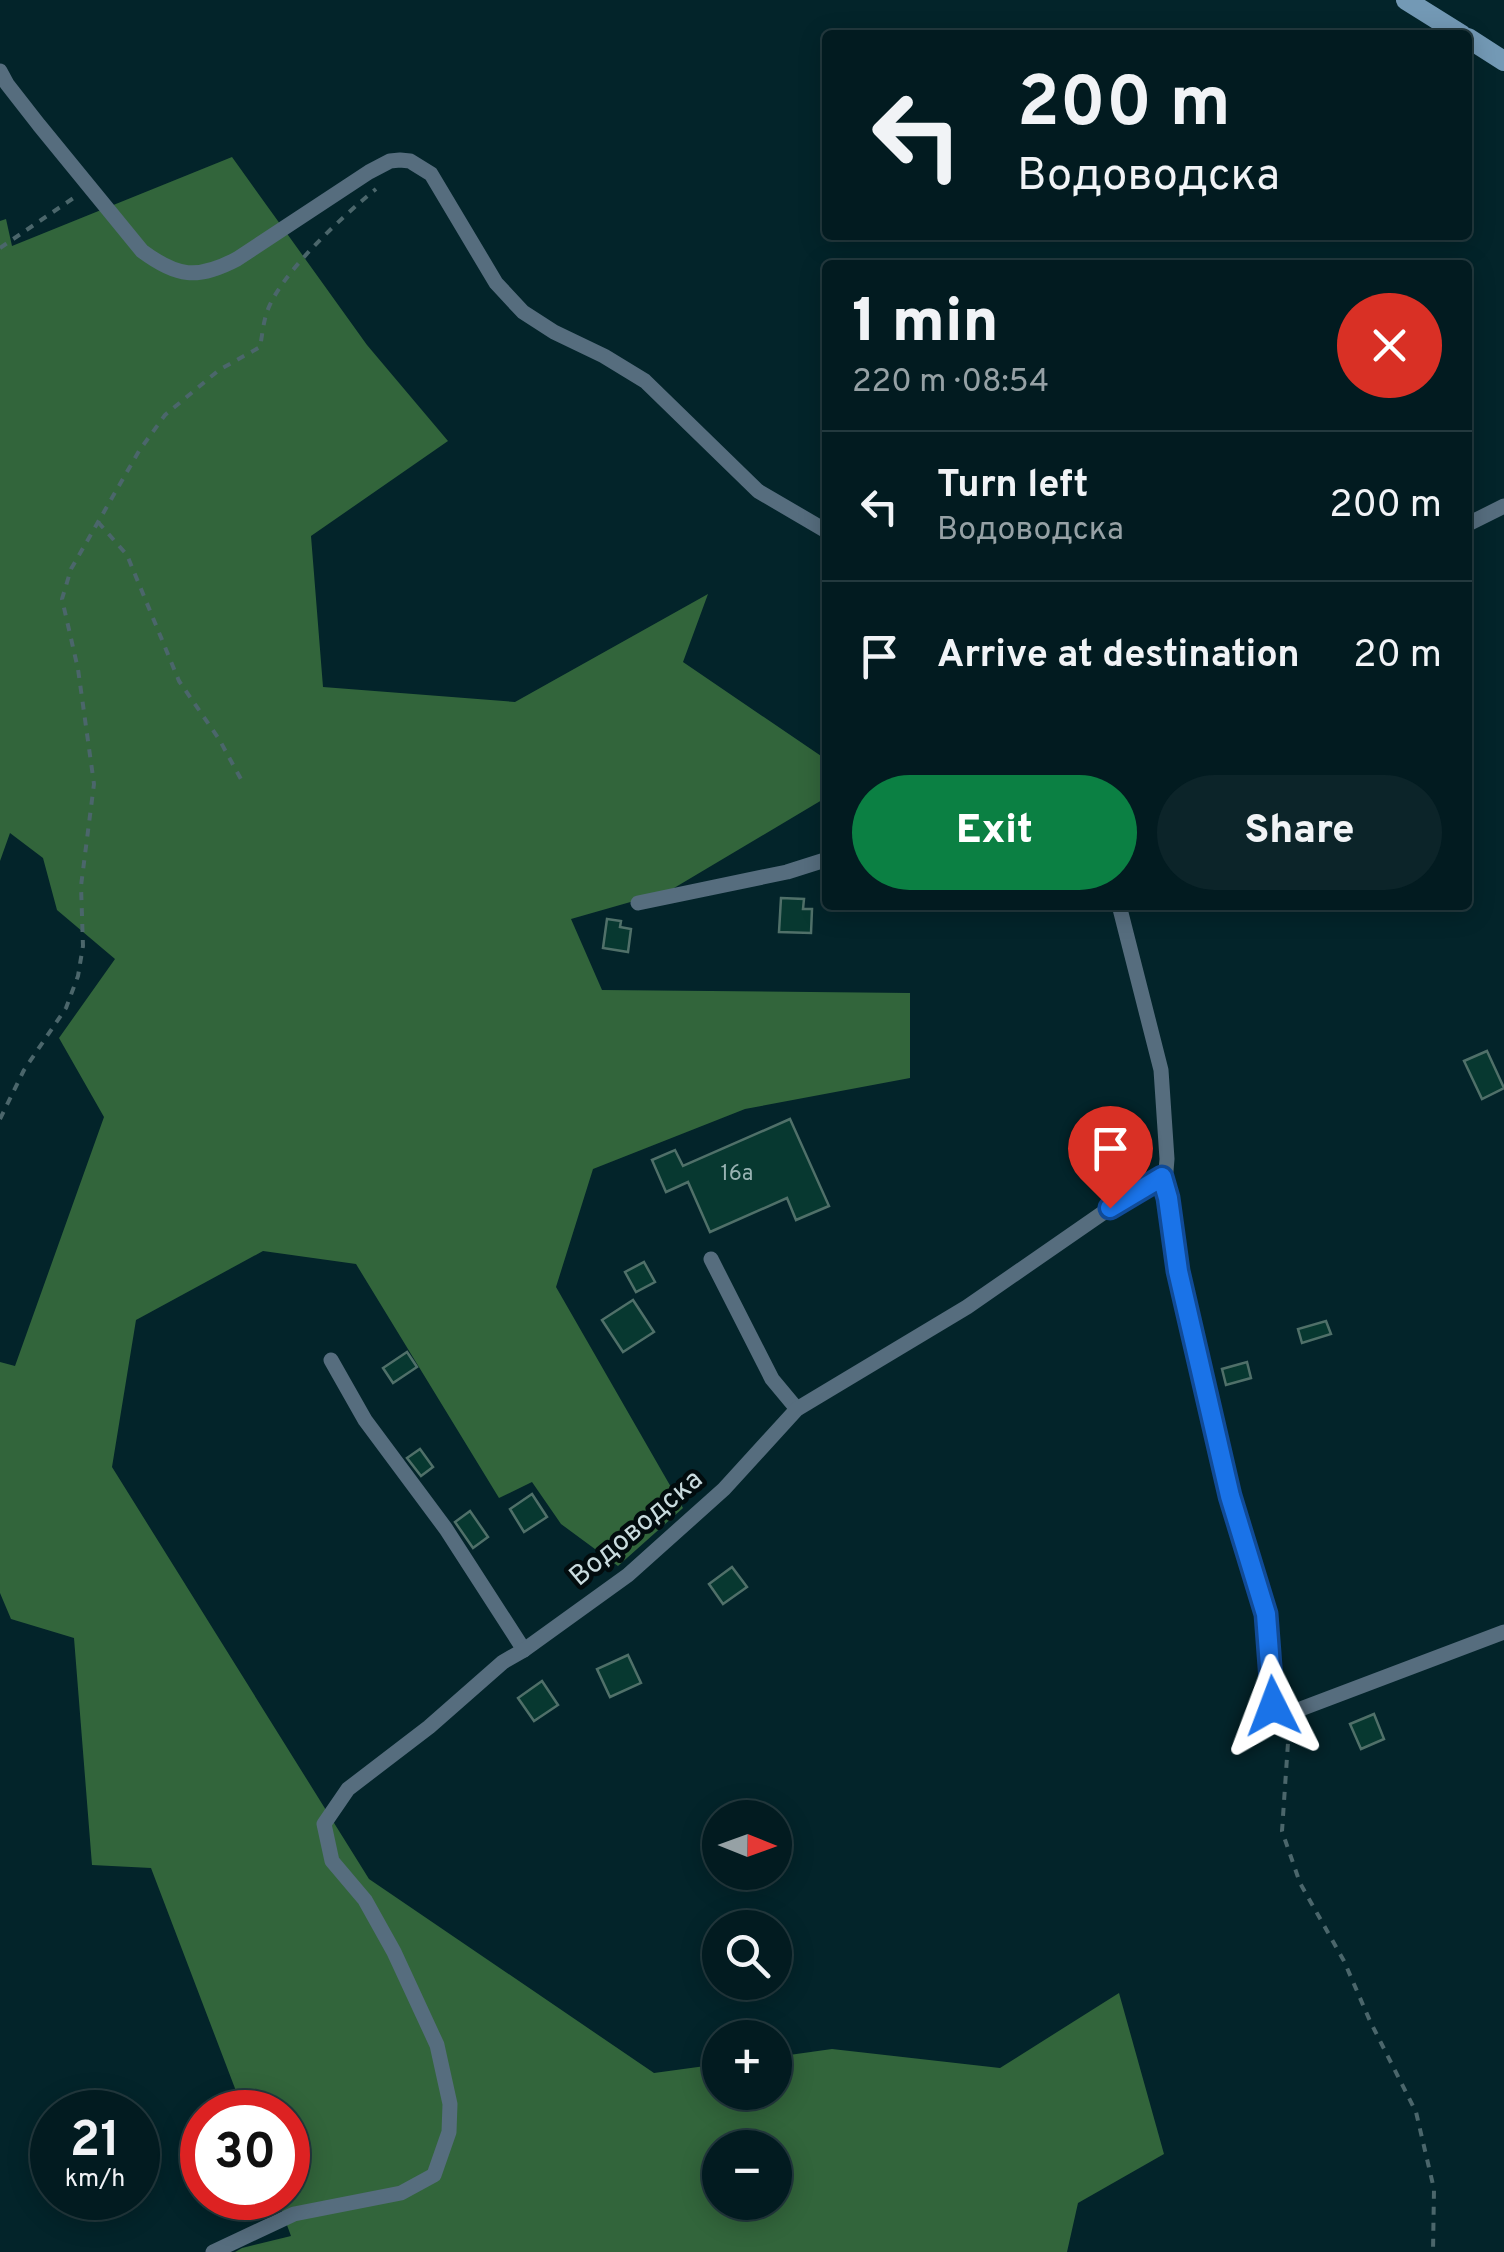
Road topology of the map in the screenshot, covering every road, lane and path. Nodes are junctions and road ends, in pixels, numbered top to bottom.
1 (1406, 0) edge
2 (1454, 30) edge
3 (1472, 41) edge
4 (1504, 60) edge
5 (0, 71) edge
6 (81, 175) junction
7 (385, 182) dead end
8 (0, 248) edge
9 (1504, 506) edge
10 (98, 522) junction
11 (1472, 522) edge
12 (822, 528) edge
13 (242, 781) dead end
14 (822, 861) edge
15 (638, 903) dead end
16 (1120, 910) edge
17 (0, 1119) edge
18 (1162, 1177) junction
19 (711, 1258) dead end
20 (331, 1360) dead end
21 (798, 1409) junction
22 (1504, 1632) edge
23 (524, 1650) junction
24 (1290, 1713) junction
25 (213, 2252) edge
26 (1432, 2252) edge

1 - 2 main road
3 - 4 main road
5 - 6 street
6 - 8 path
6 - 12 street
7 - 10 path
9 - 11 street
10 - 13 path
10 - 17 path
14 - 15 street
16 - 18 street
18 - 21 street, Водоводска
18 - 24 street
19 - 21 street
20 - 23 street
21 - 23 street, Водоводска
22 - 24 street
23 - 25 street, Водоводска
24 - 26 path

